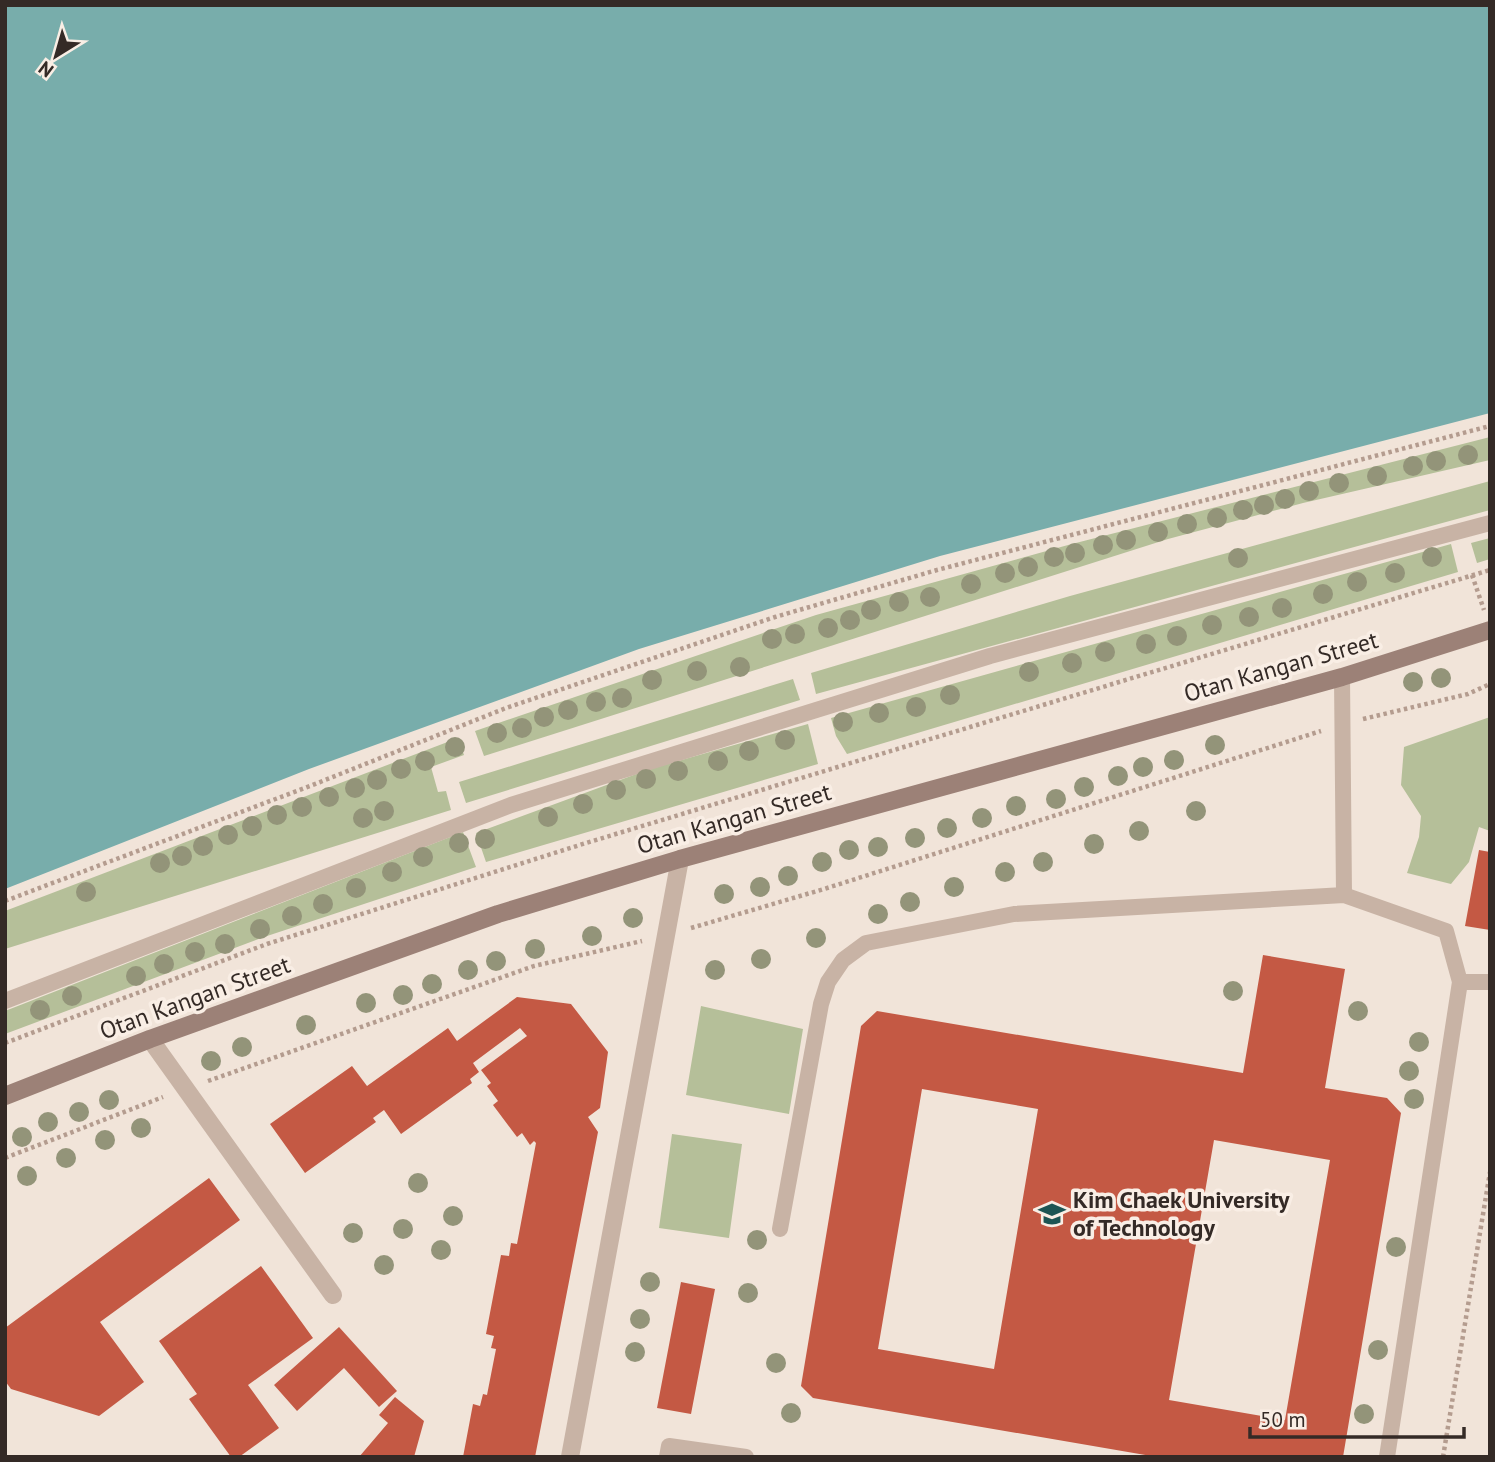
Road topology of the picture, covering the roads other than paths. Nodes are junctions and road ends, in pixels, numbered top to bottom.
1 (1490, 523) edge
2 (1488, 622) edge
3 (1342, 677) junction
4 (680, 859) junction
5 (1344, 895) junction
6 (1460, 982) junction
7 (1490, 982) edge
8 (5, 1001) edge
9 (150, 1039) junction
10 (5, 1096) edge
11 (780, 1229) dead end
12 (332, 1295) dead end
13 (570, 1457) edge
14 (667, 1457) edge
15 (746, 1457) edge
16 (1387, 1457) edge

1 - 8 lane
2 - 3 main road, Otan Kangan Street
3 - 4 main road, Otan Kangan Street
3 - 5 lane
4 - 9 main road, Otan Kangan Street
4 - 13 street
5 - 6 lane
5 - 11 lane
6 - 7 lane
6 - 16 lane
9 - 10 main road, Otan Kangan Street
9 - 12 street
14 - 15 lane

